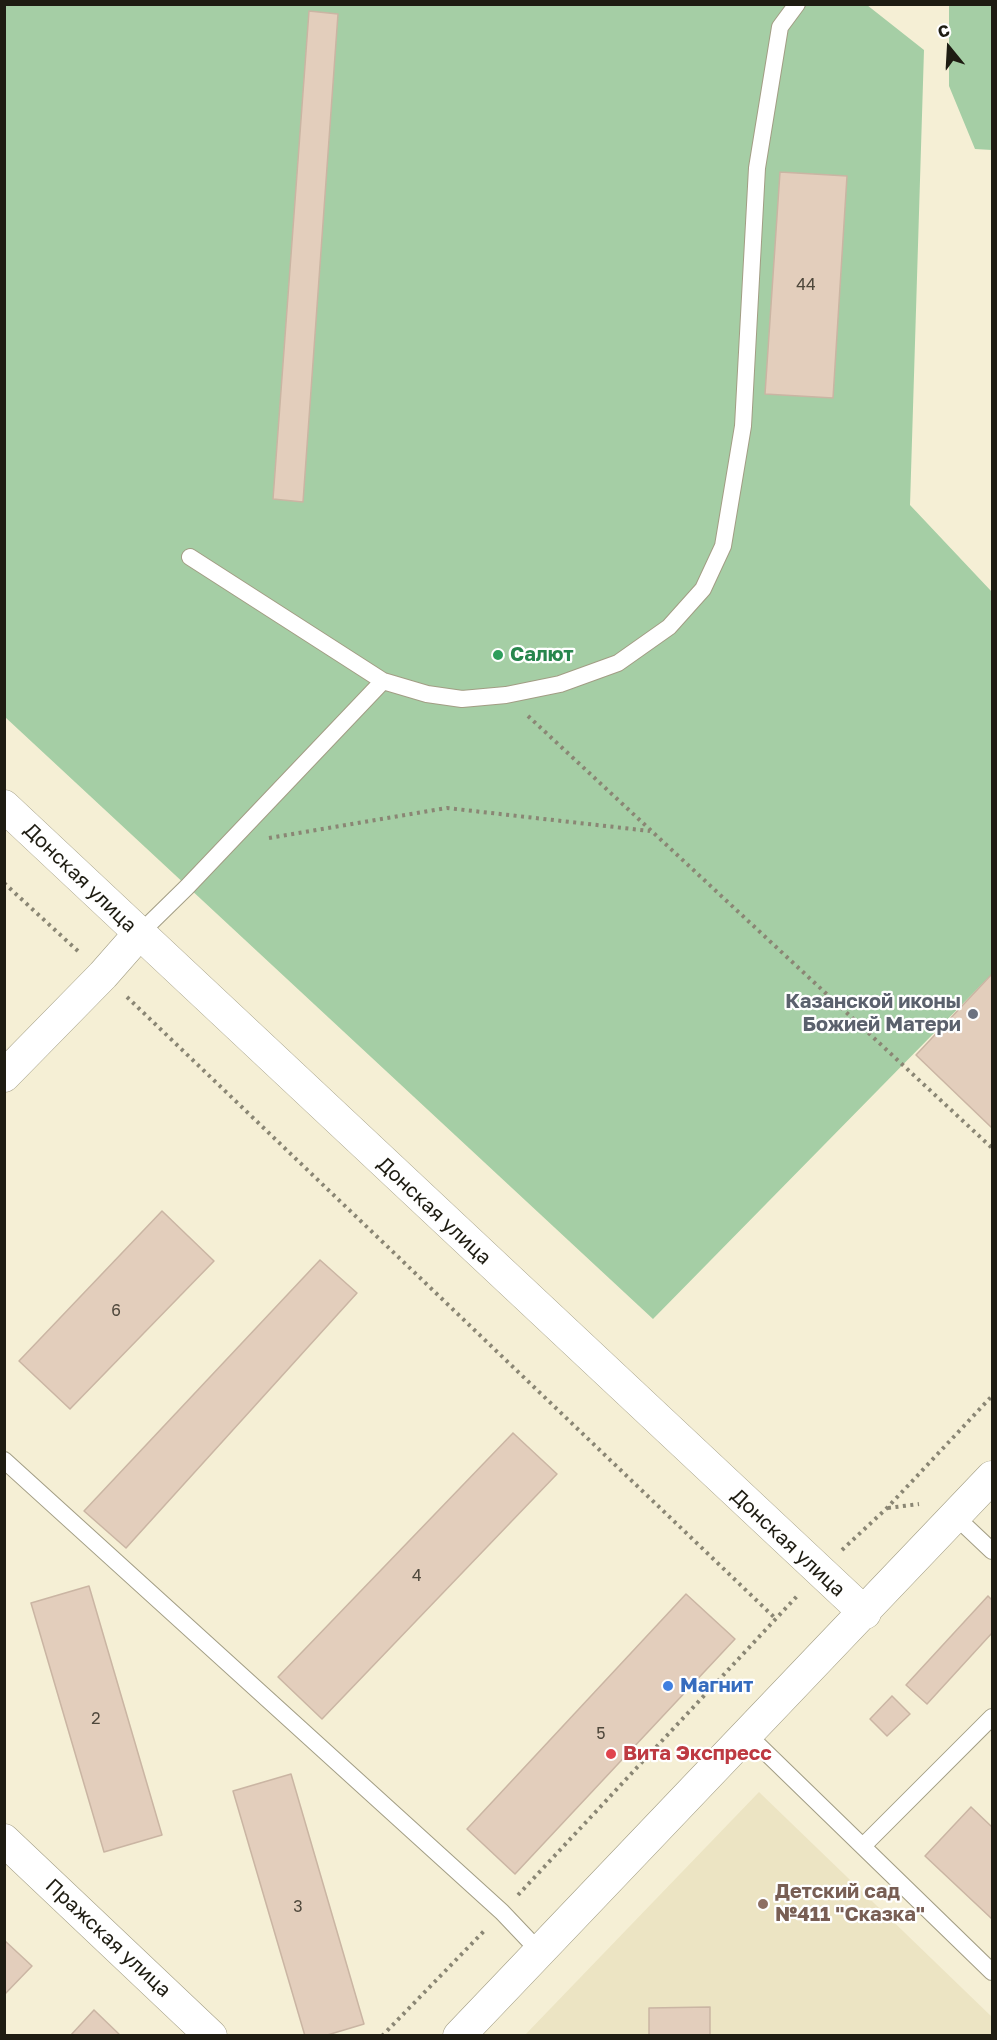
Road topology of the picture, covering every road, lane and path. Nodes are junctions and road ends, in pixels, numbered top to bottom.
1 (797, 4) edge
2 (190, 557) dead end
3 (383, 681) junction
4 (506, 695) junction
5 (4, 806) edge
6 (651, 831) junction
7 (226, 846) junction
8 (4, 883) edge
9 (139, 934) junction
10 (103, 975) junction
11 (4, 1076) edge
12 (993, 1148) edge
13 (993, 1396) edge
14 (4, 1460) edge
15 (993, 1477) edge
16 (956, 1517) junction
17 (993, 1551) edge
18 (819, 1572) junction
19 (865, 1613) junction
20 (776, 1619) junction
21 (993, 1717) edge
22 (748, 1735) junction
23 (4, 1840) edge
24 (863, 1846) junction
25 (502, 1912) junction
26 (540, 1952) junction
27 (993, 1971) edge
28 (210, 2036) edge
29 (382, 2036) edge
30 (459, 2036) edge

1 - 4 lane
2 - 3 lane
3 - 4 lane
3 - 7 lane
4 - 6 path
5 - 9 street, Донская улица
6 - 7 path
6 - 12 path
7 - 9 lane
8 - 10 path
9 - 10 street
9 - 18 street, Донская улица
10 - 11 street
10 - 20 path
13 - 18 path
14 - 25 lane
15 - 16 street
16 - 17 lane
16 - 19 street
18 - 19 street, Донская улица
18 - 20 path
19 - 22 street
20 - 25 path
21 - 24 lane
22 - 24 lane
22 - 26 street
23 - 28 street, Пражская улица
24 - 27 lane
25 - 26 lane
25 - 29 path
26 - 30 street

